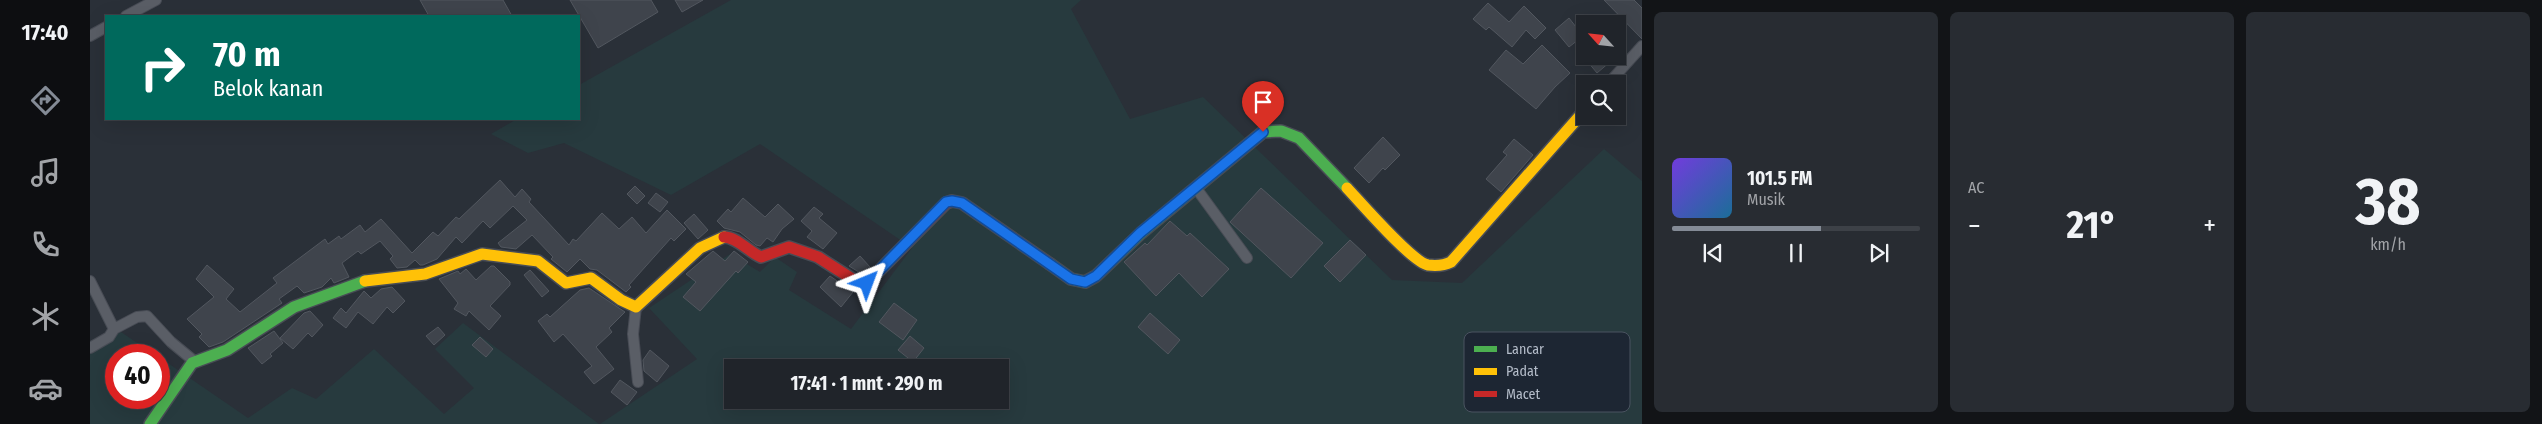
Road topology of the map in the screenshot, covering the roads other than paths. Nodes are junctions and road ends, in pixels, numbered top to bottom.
1 (156, 0) edge
2 (128, 15) edge
3 (105, 28) edge
4 (90, 36) edge
5 (1642, 46) edge
6 (1616, 75) edge
7 (1576, 120) edge
8 (1196, 188) junction
9 (1247, 258) dead end
10 (90, 282) edge
11 (636, 306) junction
12 (114, 329) junction
13 (90, 348) edge
14 (194, 361) junction
15 (638, 382) dead end
16 (150, 424) edge

1 - 2 street
3 - 4 street
5 - 6 street
7 - 8 street
8 - 9 street
8 - 11 street
10 - 12 street
11 - 14 street
11 - 15 street
12 - 13 street
12 - 14 street
14 - 16 street

